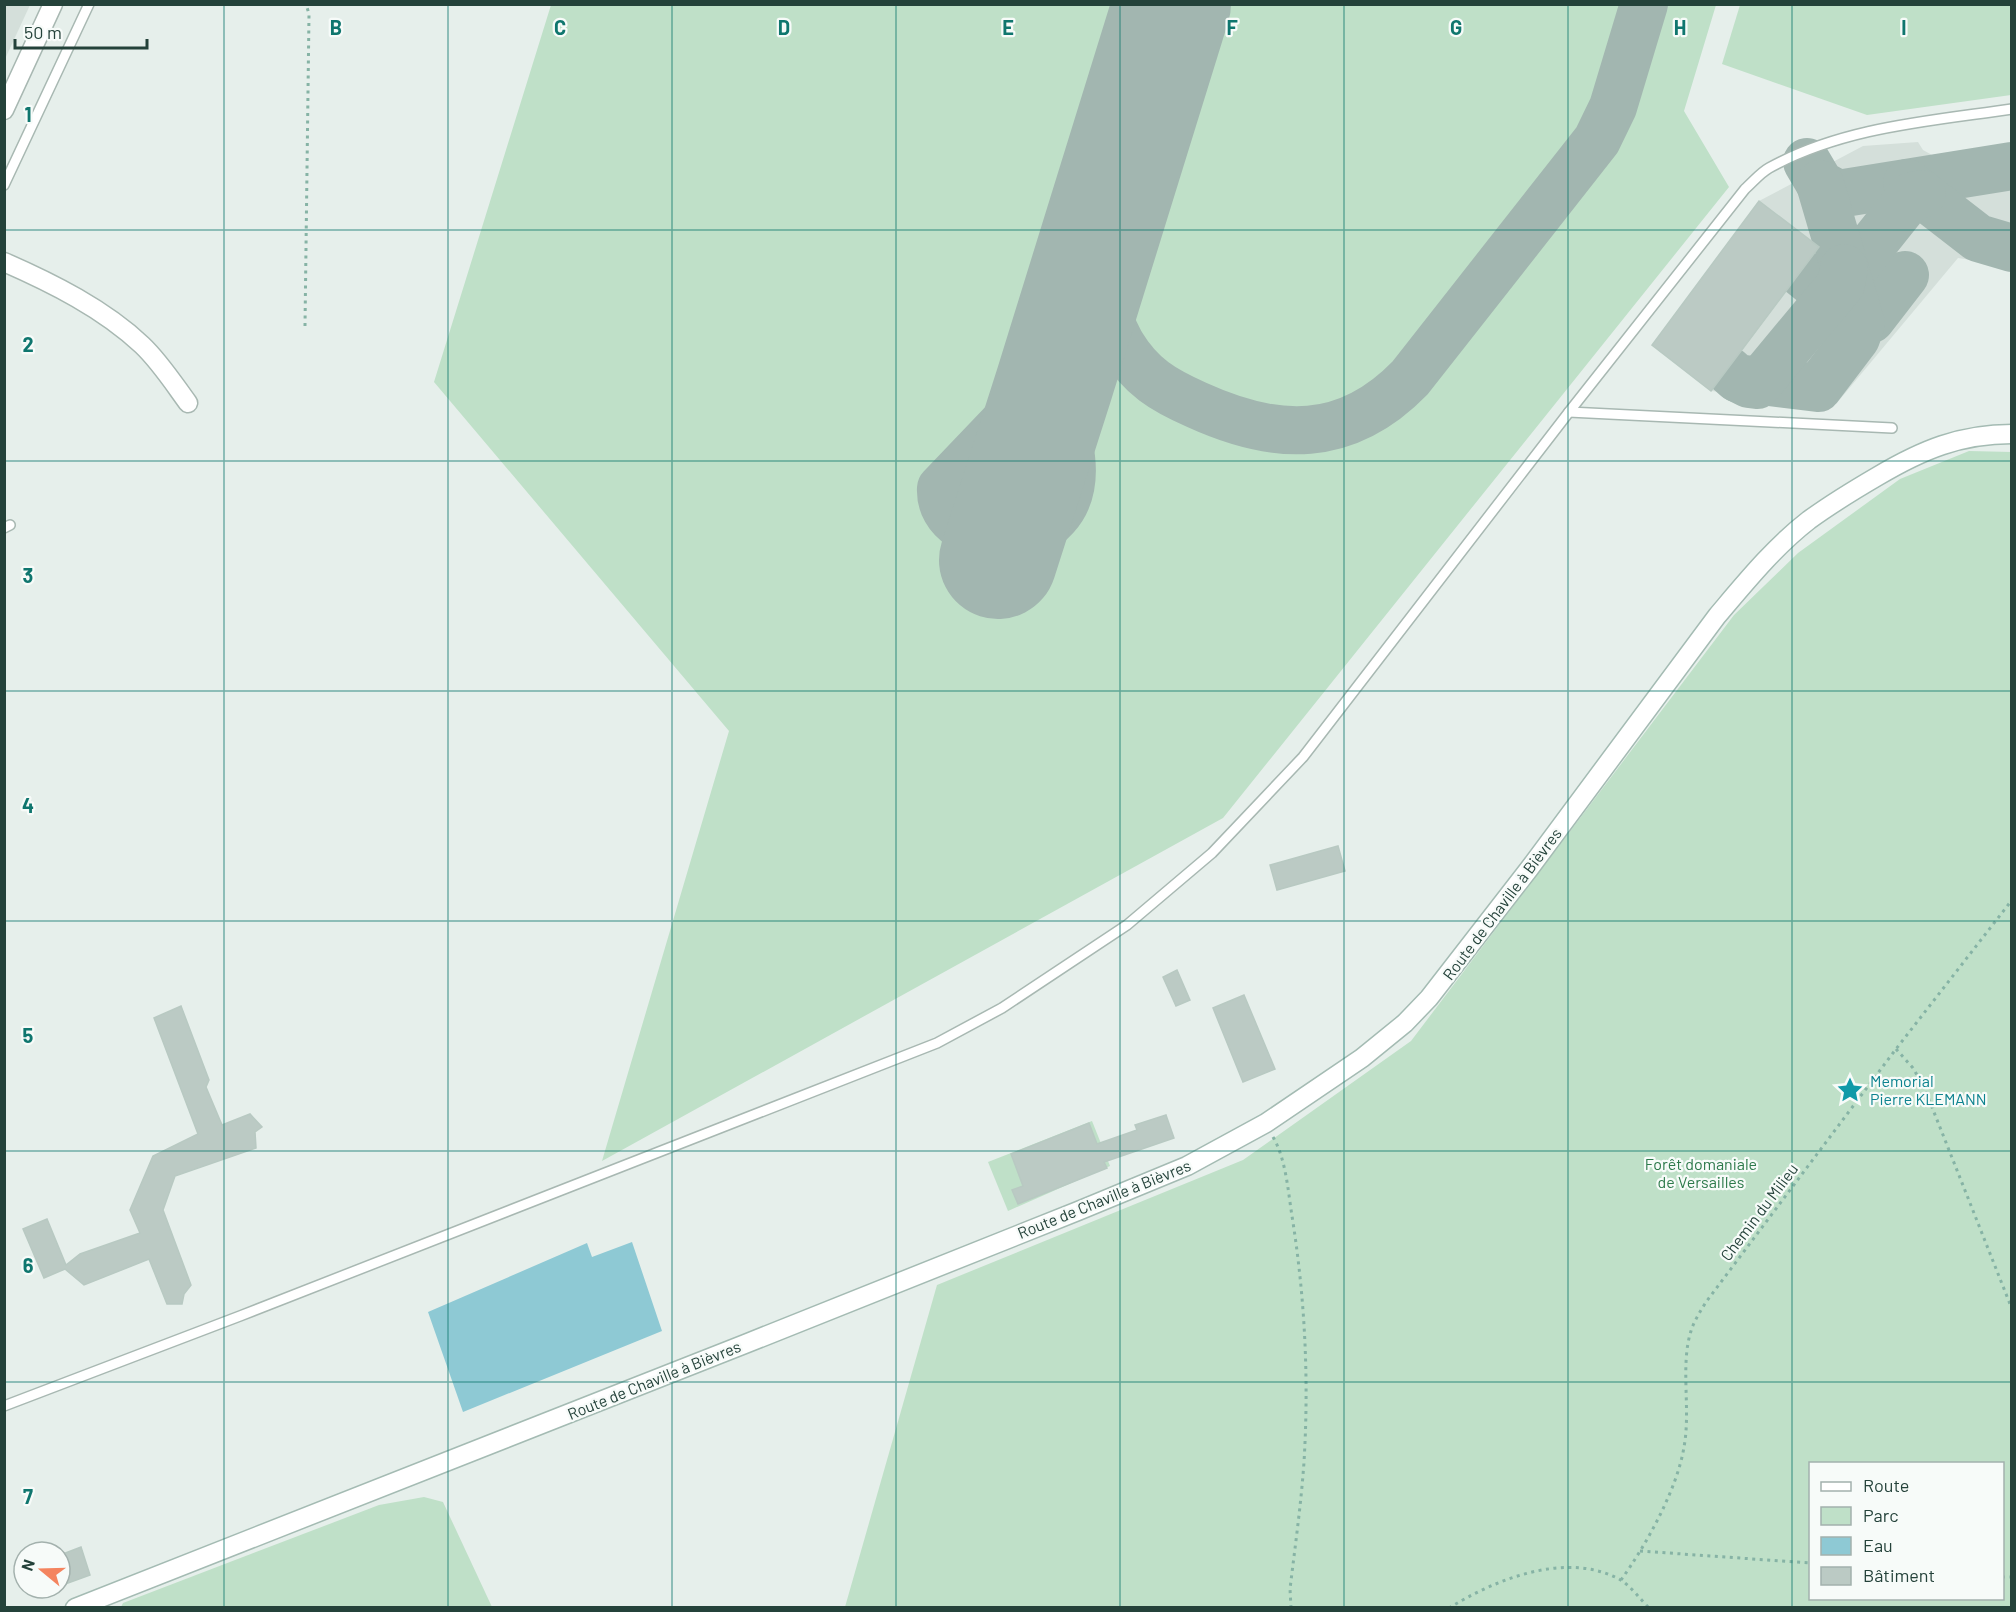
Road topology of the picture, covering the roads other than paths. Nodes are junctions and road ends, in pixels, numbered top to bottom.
1 (53, 4) edge
2 (89, 4) edge
3 (2012, 109) edge
4 (4, 110) edge
5 (4, 185) edge
6 (4, 262) edge
7 (188, 403) dead end
8 (1569, 412) junction
9 (1892, 428) dead end
10 (2012, 434) edge
11 (4, 1406) edge
12 (75, 1608) edge

1 - 4 main road
2 - 5 lane
3 - 8 lane
6 - 7 main road
8 - 9 lane
8 - 11 lane
10 - 12 main road, Route de Chaville à Bièvres

